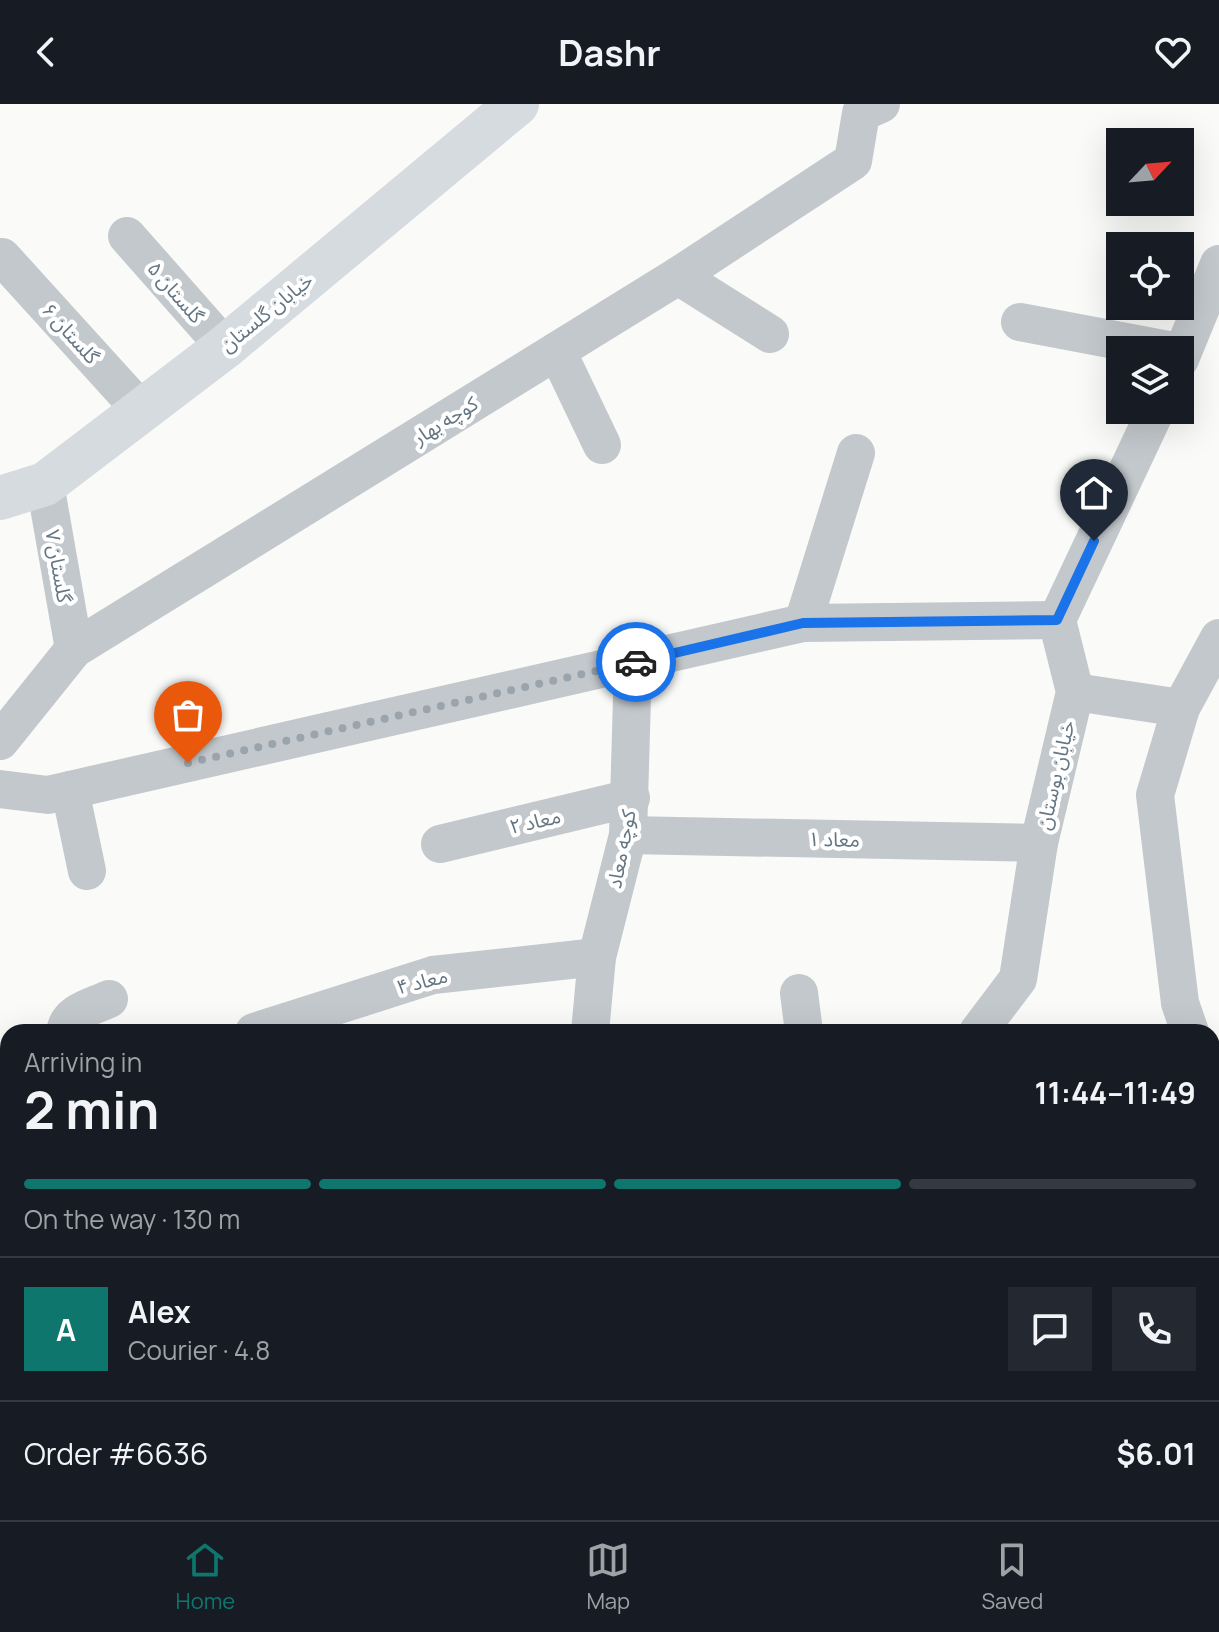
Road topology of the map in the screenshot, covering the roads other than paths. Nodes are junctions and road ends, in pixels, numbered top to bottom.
1 (881, 104) edge
2 (515, 105) edge
3 (127, 236) dead end
4 (2, 257) edge
5 (1219, 264) edge
6 (678, 276) junction
7 (1020, 322) dead end
8 (770, 334) dead end
9 (1186, 336) edge
10 (1106, 339) edge
11 (225, 347) junction
12 (557, 351) junction
13 (140, 409) junction
14 (1149, 424) edge
15 (602, 445) dead end
16 (856, 453) dead end
17 (45, 484) junction
18 (0, 498) edge
19 (1057, 620) junction
20 (803, 623) junction
21 (1219, 638) edge
22 (74, 649) junction
23 (633, 663) junction
24 (1075, 692) junction
25 (1181, 708) junction
26 (0, 741) edge
27 (0, 789) edge
28 (70, 790) junction
29 (630, 816) junction
30 (1039, 843) junction
31 (440, 844) dead end
32 (87, 871) dead end
33 (597, 957) junction
34 (799, 993) dead end
35 (109, 999) dead end
36 (66, 1024) edge
37 (279, 1024) edge
38 (591, 1024) edge
39 (803, 1024) edge
40 (984, 1024) edge
41 (1187, 1024) edge

1 - 6 street, کوچه بهار
2 - 11 main road, خیابان گلستان
3 - 11 street, گلستان ۵
4 - 13 street, گلستان ۶
5 - 9 street
6 - 8 street
6 - 12 street, کوچه بهار
7 - 10 street
11 - 13 main road, خیابان گلستان
12 - 15 street
12 - 22 street, کوچه بهار
13 - 17 main road, خیابان گلستان
14 - 19 street
16 - 20 street
17 - 18 main road, خیابان گلستان
17 - 22 street, گلستان ۷
19 - 20 street
19 - 24 street
20 - 23 street
21 - 25 street
22 - 26 street, کوچه بهار
23 - 28 street
23 - 29 street, کوچه معاد
24 - 25 street, خیابان بوستان
24 - 30 street, خیابان بوستان
25 - 41 street
27 - 28 street
28 - 32 street
29 - 30 street, معاد ۱
29 - 31 street, معاد ۲
29 - 33 street, کوچه معاد
30 - 40 street, خیابان بوستان
33 - 37 street, معاد ۴
33 - 38 street, کوچه معاد
34 - 39 street
35 - 36 street

